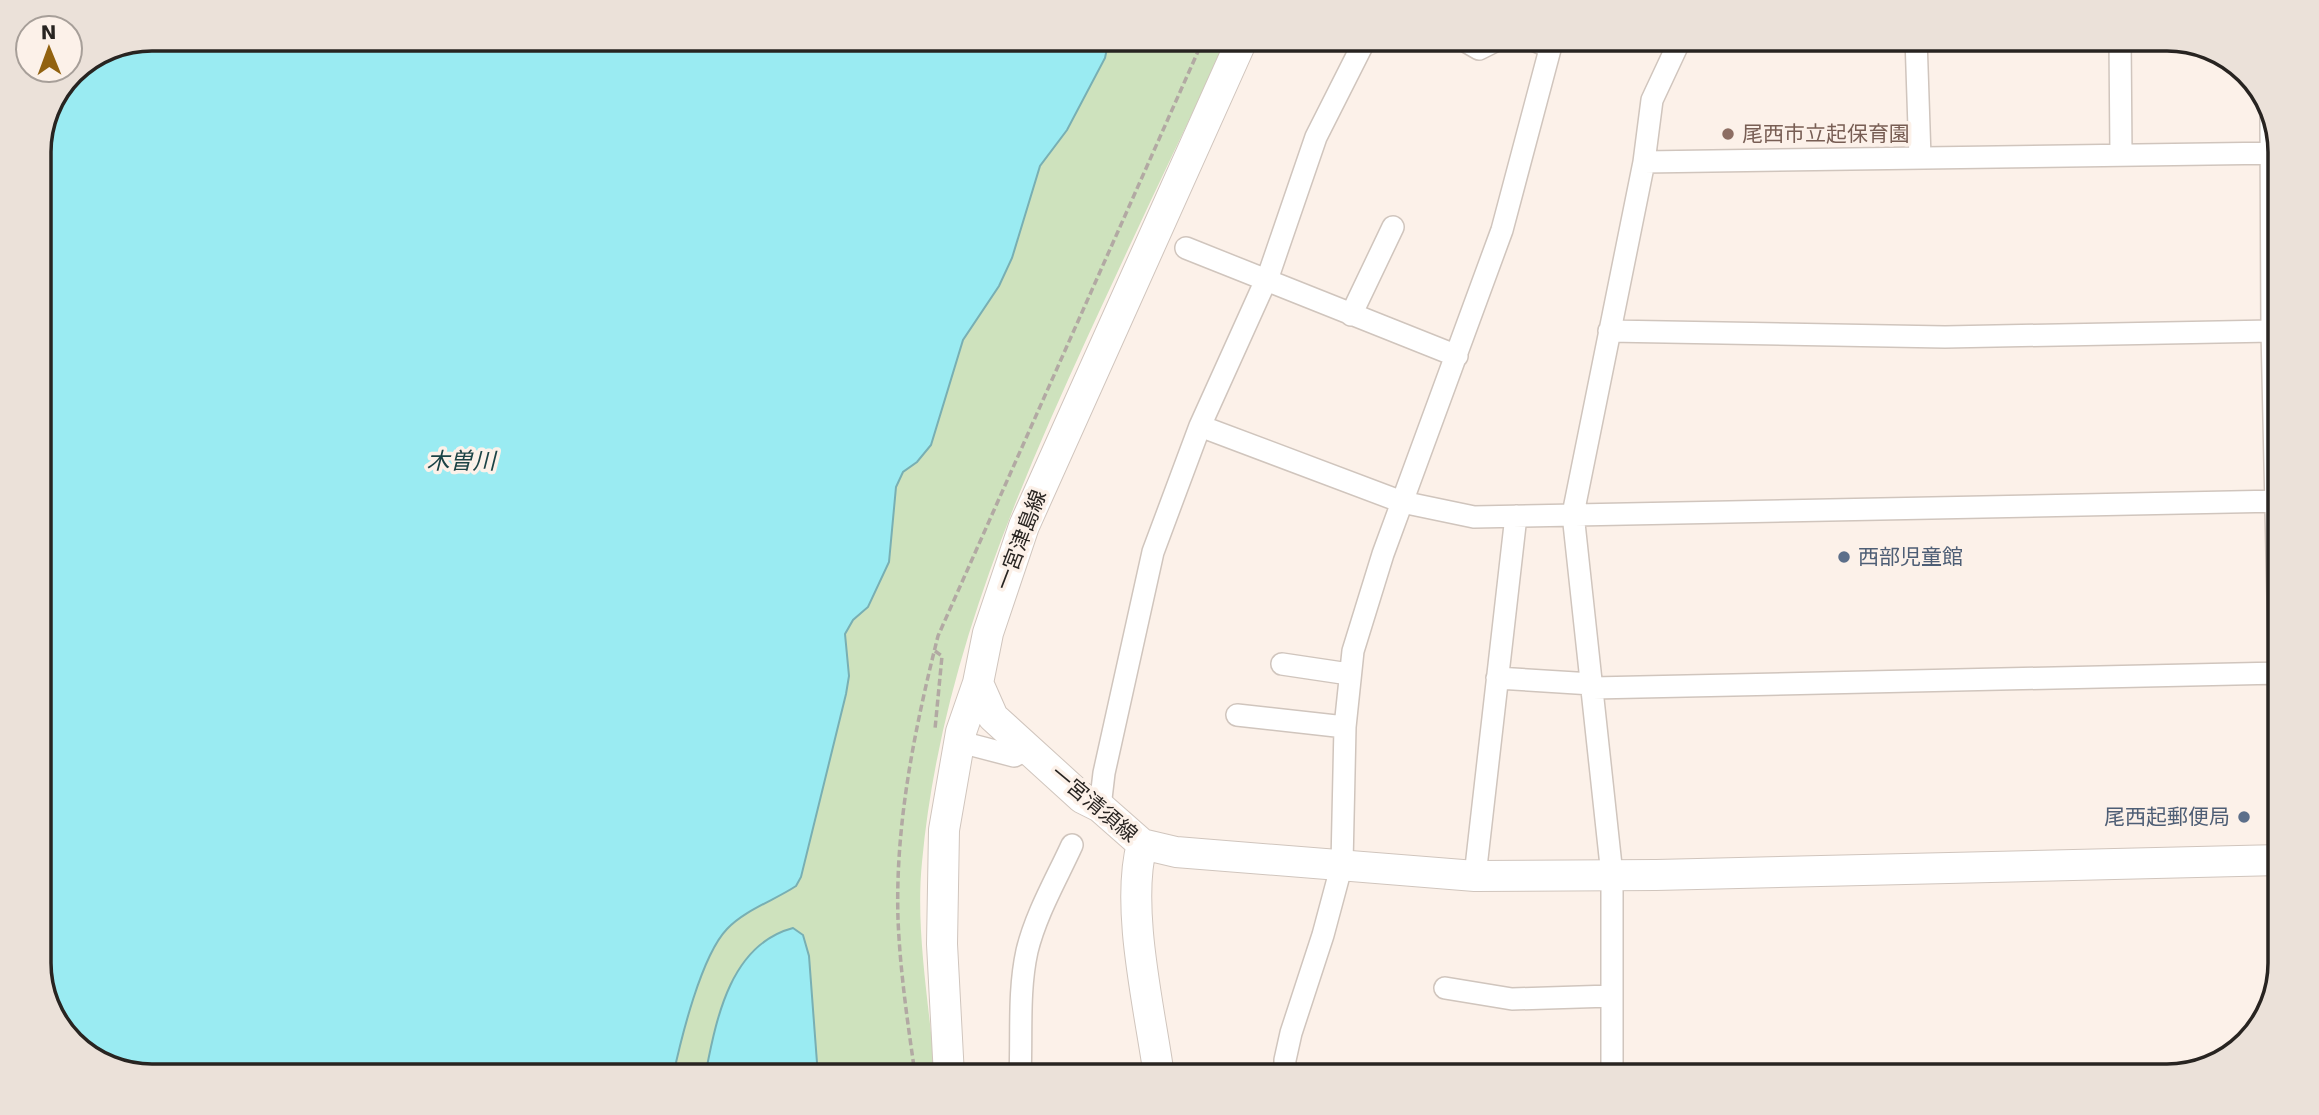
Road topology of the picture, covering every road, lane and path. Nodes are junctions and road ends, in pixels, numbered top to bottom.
1 (1237, 51) edge
2 (1359, 51) edge
3 (1549, 51) edge
4 (1675, 51) edge
5 (1916, 51) edge
6 (2120, 51) edge
7 (2268, 153) edge
8 (2121, 155) junction
9 (1920, 159) junction
10 (1644, 162) junction
11 (1393, 227) dead end
12 (1186, 248) dead end
13 (1266, 279) junction
14 (1351, 315) junction
15 (1609, 331) junction
16 (2268, 331) edge
17 (1457, 356) junction
18 (1200, 426) junction
19 (2268, 501) edge
20 (1402, 502) junction
21 (1573, 514) junction
22 (1516, 516) junction
23 (934, 650) dead end
24 (1282, 664) dead end
25 (2268, 673) edge
26 (1349, 674) junction
27 (1497, 678) junction
28 (978, 683) junction
29 (1593, 686) junction
30 (1237, 715) dead end
31 (1345, 727) junction
32 (939, 733) dead end
33 (972, 745) dead end
34 (1028, 749) junction
35 (1100, 807) junction
36 (1142, 844) junction
37 (1072, 845) dead end
38 (2268, 860) edge
39 (1342, 863) junction
40 (1612, 875) junction
41 (1475, 876) junction
42 (898, 918) dead end
43 (1445, 988) dead end
44 (1611, 996) junction
45 (914, 1064) edge
46 (948, 1064) edge
47 (1020, 1064) edge
48 (1158, 1064) edge
49 (1285, 1064) edge
50 (1612, 1064) edge

1 - 28 main road, 一宮津島線
2 - 13 street
3 - 17 street
4 - 10 street
5 - 9 street
6 - 8 street
7 - 8 street
8 - 9 street
9 - 10 street
10 - 15 street
11 - 14 street
12 - 13 street
13 - 14 street
13 - 18 street
14 - 17 street
15 - 16 street
15 - 21 street
17 - 20 street
18 - 20 street
18 - 35 street
19 - 21 street
20 - 22 street
20 - 26 street
21 - 22 street
21 - 29 street
22 - 27 street
23 - 32 path
24 - 26 street
25 - 29 street
26 - 31 street
27 - 29 street
27 - 41 street
28 - 34 main road, 一宮清須線
28 - 46 main road, 一宮津島線
29 - 40 street
30 - 31 street
31 - 39 street
33 - 34 street
34 - 35 main road, 一宮清須線
35 - 36 main road, 一宮清須線
36 - 39 main road
36 - 48 main road, 一宮清須線
37 - 47 street
38 - 40 main road
39 - 41 main road
39 - 49 street
40 - 41 main road
40 - 44 street
42 - 45 path
43 - 44 street
44 - 50 street

